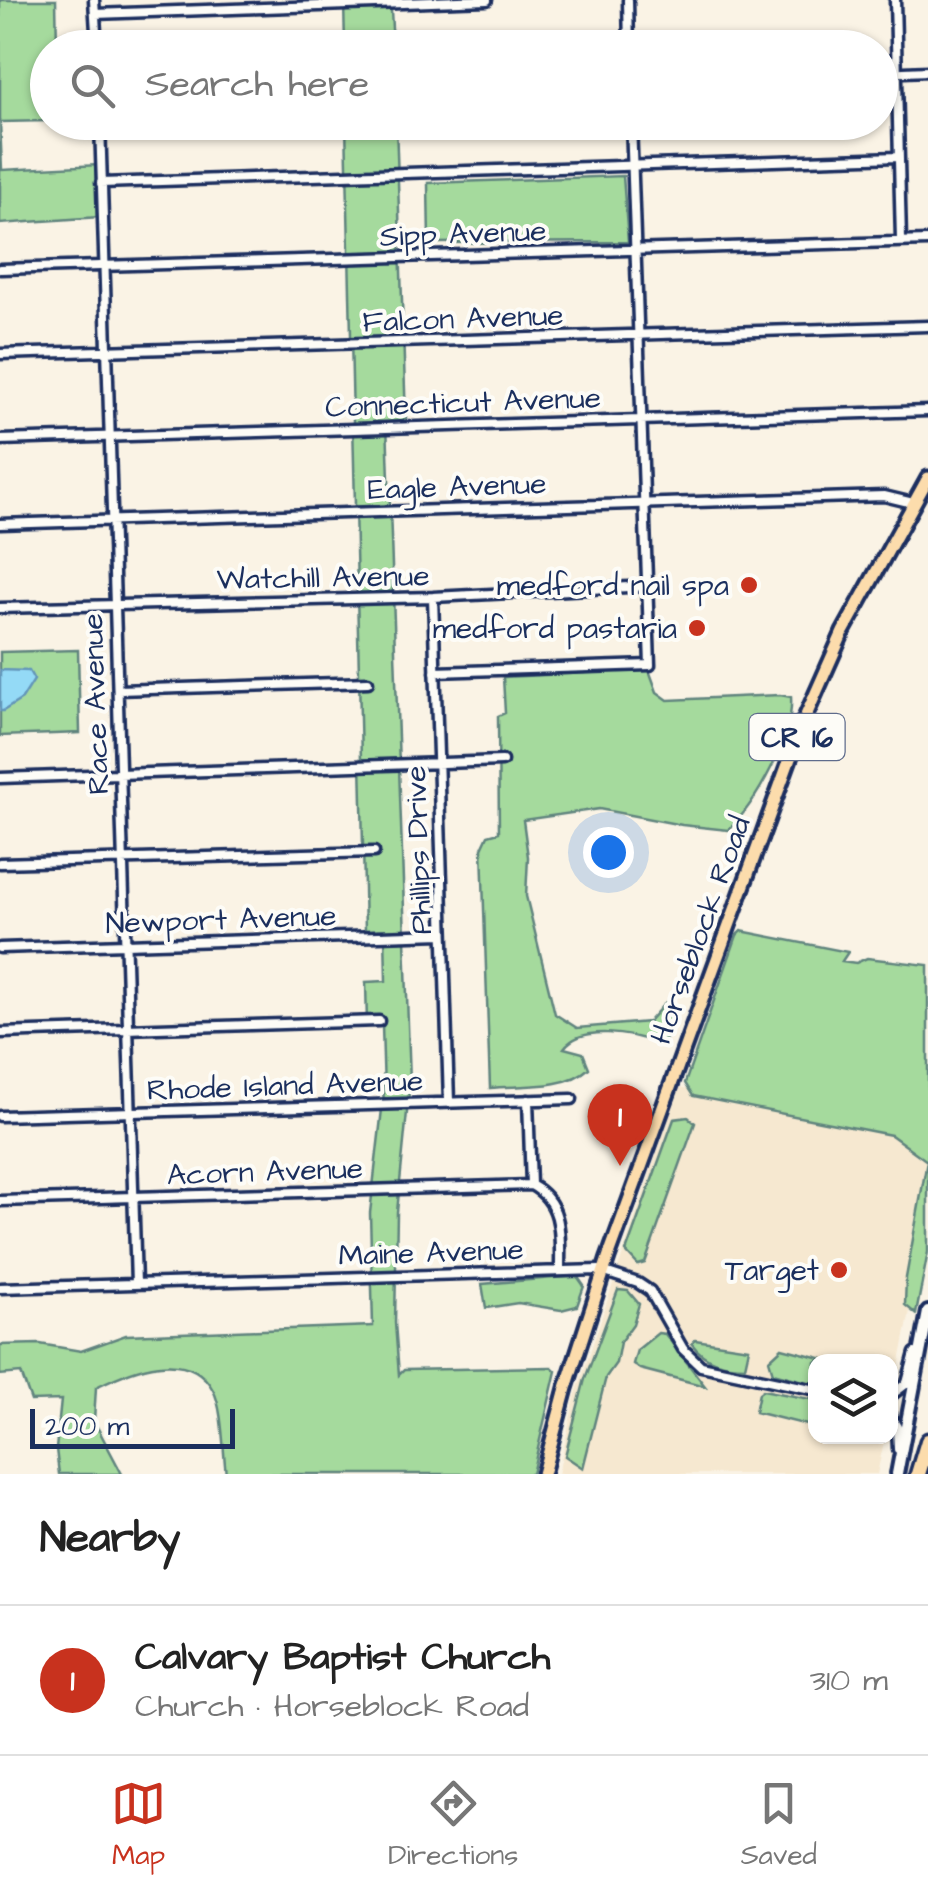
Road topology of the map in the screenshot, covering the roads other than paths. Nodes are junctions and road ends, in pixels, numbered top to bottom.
1 (94, 0) edge
2 (487, 0) edge
3 (628, 0) edge
4 (895, 0) edge
5 (95, 14) junction
6 (95, 30) edge
7 (629, 30) edge
8 (895, 30) edge
9 (898, 72) edge
10 (928, 72) edge
11 (100, 140) edge
12 (632, 140) edge
13 (898, 140) edge
14 (898, 157) junction
15 (633, 166) junction
16 (101, 183) junction
17 (902, 240) junction
18 (928, 241) edge
19 (637, 250) junction
20 (104, 266) junction
21 (0, 269) edge
22 (928, 326) edge
23 (639, 334) junction
24 (107, 351) junction
25 (0, 354) edge
26 (928, 411) edge
27 (642, 419) junction
28 (109, 436) junction
29 (0, 440) edge
30 (928, 478) edge
31 (645, 502) junction
32 (914, 503) junction
33 (112, 520) junction
34 (0, 524) edge
35 (648, 586) junction
36 (433, 597) junction
37 (115, 604) junction
38 (0, 608) edge
39 (435, 672) junction
40 (368, 682) dead end
41 (118, 690) junction
42 (502, 762) dead end
43 (438, 764) junction
44 (120, 774) junction
45 (0, 778) edge
46 (374, 852) dead end
47 (122, 859) junction
48 (0, 863) edge
49 (444, 934) junction
50 (124, 944) junction
51 (0, 948) edge
52 (379, 1021) dead end
53 (127, 1028) junction
54 (0, 1033) edge
55 (572, 1099) dead end
56 (528, 1100) junction
57 (449, 1102) junction
58 (131, 1114) junction
59 (0, 1116) edge
60 (531, 1185) junction
61 (134, 1197) junction
62 (0, 1201) edge
63 (560, 1270) junction
64 (604, 1270) junction
65 (136, 1284) junction
66 (0, 1288) edge
67 (928, 1309) edge
68 (808, 1388) edge
69 (898, 1390) edge
70 (928, 1441) edge
71 (898, 1444) edge
72 (897, 1471) edge
73 (543, 1474) edge
74 (918, 1474) edge

1 - 5 street
2 - 5 street
3 - 7 street
4 - 8 street
5 - 6 street
9 - 10 street
11 - 16 street, Race Avenue
12 - 15 street
13 - 14 street
14 - 15 street
14 - 17 street
15 - 16 street
15 - 19 street
16 - 20 street, Race Avenue
17 - 18 street, Sipp Avenue
17 - 19 street, Sipp Avenue
19 - 20 street, Sipp Avenue
19 - 23 street
20 - 21 street, Sipp Avenue
20 - 24 street, Race Avenue
22 - 23 street, Falcon Avenue
23 - 24 street, Falcon Avenue
23 - 27 street
24 - 25 street, Falcon Avenue
24 - 28 street, Race Avenue
26 - 27 street, Connecticut Avenue
27 - 28 street, Connecticut Avenue
27 - 31 street
28 - 29 street, Connecticut Avenue
28 - 33 street, Race Avenue
30 - 32 main road, Horseblock Road / CR 16
31 - 32 street, Eagle Avenue
31 - 33 street, Eagle Avenue
31 - 35 street
32 - 64 main road, Horseblock Road / CR 16
33 - 34 street, Eagle Avenue
33 - 37 street, Race Avenue
35 - 36 street, Watchill Avenue
35 - 39 street
36 - 37 street, Watchill Avenue
36 - 39 street, Phillips Drive
37 - 38 street, Watchill Avenue
37 - 41 street, Race Avenue
39 - 43 street, Phillips Drive
40 - 41 street
41 - 44 street, Race Avenue
42 - 43 street
43 - 44 street
43 - 49 street, Phillips Drive
44 - 45 street
44 - 47 street, Race Avenue
46 - 47 street
47 - 48 street
47 - 50 street, Race Avenue
49 - 50 street, Newport Avenue
49 - 57 street, Phillips Drive
50 - 51 street, Newport Avenue
50 - 53 street, Race Avenue
52 - 53 street
53 - 54 street
53 - 58 street, Race Avenue
55 - 56 street, Rhode Island Avenue
56 - 57 street, Rhode Island Avenue
56 - 60 street
57 - 58 street, Rhode Island Avenue
58 - 59 street, Rhode Island Avenue
58 - 61 street, Race Avenue
60 - 61 street, Acorn Avenue
60 - 63 street
61 - 62 street, Acorn Avenue
61 - 65 street, Race Avenue
63 - 64 street, Maine Avenue
63 - 65 street, Maine Avenue
64 - 68 street, Maine Avenue
64 - 73 main road, Horseblock Road / CR 16
65 - 66 street, Maine Avenue
67 - 69 street
67 - 72 main road
70 - 74 highway
71 - 72 street

